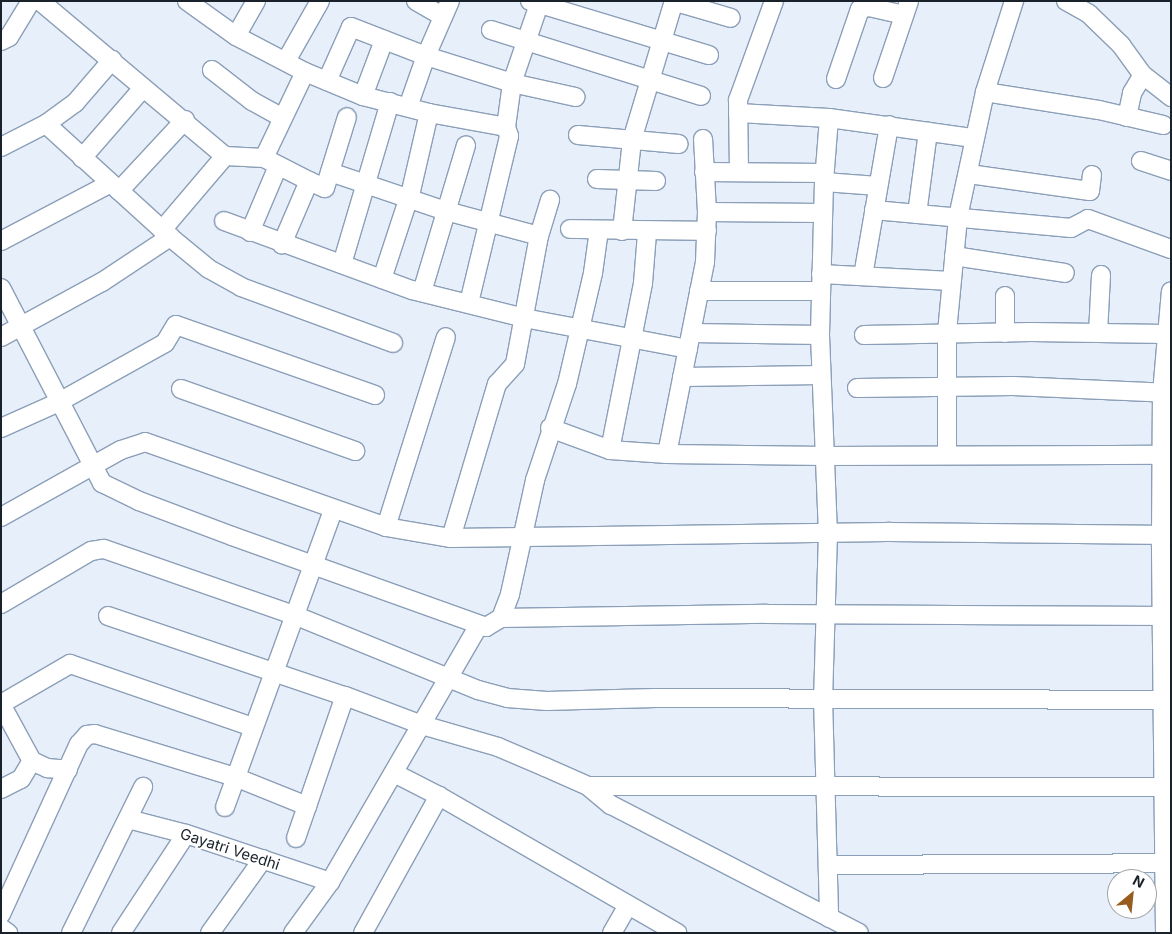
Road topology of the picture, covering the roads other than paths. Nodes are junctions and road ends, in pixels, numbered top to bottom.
1 (31, 1) edge
2 (40, 1) edge
3 (187, 1) edge
4 (256, 1) edge
5 (320, 1) edge
6 (416, 1) edge
7 (674, 1) edge
8 (774, 1) edge
9 (1014, 1) edge
10 (1066, 1) edge
11 (536, 2) edge
12 (446, 8) edge
13 (906, 8) edge
14 (731, 18) dead end
15 (491, 30) dead end
16 (236, 36) junction
17 (384, 40) junction
18 (1, 41) edge
19 (525, 41) junction
20 (662, 41) junction
21 (709, 55) dead end
22 (426, 56) junction
23 (112, 60) junction
24 (286, 61) junction
25 (212, 70) dead end
26 (305, 72) junction
27 (1143, 75) junction
28 (883, 78) dead end
29 (836, 79) dead end
30 (327, 80) junction
31 (650, 80) junction
32 (512, 83) junction
33 (143, 88) junction
34 (985, 92) junction
35 (363, 96) junction
36 (702, 96) dead end
37 (575, 97) dead end
38 (1171, 97) edge
39 (390, 102) junction
40 (408, 106) junction
41 (429, 113) junction
42 (738, 113) junction
43 (348, 117) dead end
44 (1127, 117) junction
45 (283, 118) junction
46 (829, 118) junction
47 (185, 120) junction
48 (46, 124) junction
49 (890, 125) junction
50 (1163, 125) dead end
51 (506, 127) junction
52 (928, 132) junction
53 (578, 135) dead end
54 (974, 138) junction
55 (703, 139) dead end
56 (632, 140) junction
57 (679, 144) dead end
58 (466, 145) dead end
59 (1, 147) edge
60 (225, 156) junction
61 (82, 158) junction
62 (1141, 161) dead end
63 (271, 162) junction
64 (739, 171) junction
65 (1171, 171) edge
66 (330, 172) junction
67 (704, 172) junction
68 (968, 174) junction
69 (1092, 175) dead end
70 (824, 178) junction
71 (596, 179) dead end
72 (309, 181) junction
73 (626, 181) junction
74 (656, 181) dead end
75 (368, 186) junction
76 (878, 186) junction
77 (114, 188) junction
78 (409, 198) junction
79 (550, 200) dead end
80 (874, 210) junction
81 (446, 211) junction
82 (707, 212) junction
83 (822, 212) junction
84 (918, 214) junction
85 (958, 217) junction
86 (224, 221) dead end
87 (487, 222) junction
88 (570, 229) dead end
89 (599, 230) junction
90 (622, 231) junction
91 (707, 231) junction
92 (250, 232) junction
93 (648, 232) junction
94 (166, 234) junction
95 (539, 236) junction
96 (1, 240) edge
97 (282, 244) junction
98 (1171, 249) edge
99 (954, 256) junction
100 (342, 264) junction
101 (1064, 273) dead end
102 (1101, 275) dead end
103 (863, 276) junction
104 (382, 279) junction
105 (951, 281) junction
106 (821, 282) junction
107 (1, 288) edge
108 (1171, 290) edge
109 (699, 291) junction
110 (422, 292) junction
111 (1005, 296) dead end
112 (469, 303) junction
113 (524, 318) junction
114 (21, 327) junction
115 (579, 328) junction
116 (947, 332) junction
117 (1005, 332) junction
118 (1098, 333) junction
119 (1166, 334) junction
120 (820, 335) junction
121 (864, 335) dead end
122 (1, 337) edge
123 (446, 337) dead end
124 (633, 337) junction
125 (690, 341) junction
126 (393, 343) dead end
127 (821, 375) junction
128 (682, 377) junction
129 (945, 386) junction
130 (857, 388) dead end
131 (181, 389) dead end
132 (1166, 393) edge
133 (375, 395) dead end
134 (59, 402) junction
135 (1, 428) edge
136 (550, 428) junction
137 (610, 450) junction
138 (355, 451) dead end
139 (667, 454) junction
140 (947, 455) junction
141 (1162, 455) junction
142 (826, 456) junction
143 (95, 467) junction
144 (333, 510) junction
145 (1, 517) edge
146 (386, 527) junction
147 (828, 533) junction
148 (523, 535) junction
149 (1166, 535) edge
150 (450, 538) junction
151 (311, 565) junction
152 (1, 604) edge
153 (294, 615) junction
154 (828, 615) junction
155 (108, 616) dead end
156 (1166, 616) edge
157 (502, 618) junction
158 (478, 627) junction
159 (274, 674) junction
160 (447, 677) junction
161 (345, 696) junction
162 (824, 698) junction
163 (1167, 700) edge
164 (1, 704) edge
165 (422, 725) junction
166 (254, 727) junction
167 (32, 761) junction
168 (68, 770) junction
169 (394, 773) junction
170 (235, 778) junction
171 (828, 784) junction
172 (588, 786) junction
173 (143, 787) dead end
174 (1167, 787) edge
175 (1, 789) edge
176 (439, 796) junction
177 (307, 806) junction
178 (226, 807) dead end
179 (128, 819) junction
180 (186, 834) junction
181 (296, 838) dead end
182 (263, 859) junction
183 (1167, 863) edge
184 (828, 865) junction
185 (330, 882) junction
186 (628, 905) junction
187 (1, 914) edge
188 (829, 918) junction
189 (1, 928) edge
190 (8, 933) edge
191 (71, 933) edge
192 (121, 933) edge
193 (210, 933) edge
194 (294, 933) edge
195 (363, 933) edge
196 (612, 933) edge
197 (677, 933) edge
198 (860, 933) edge
199 (1165, 933) edge

1 - 18 street
2 - 23 street
3 - 16 street
4 - 16 street
5 - 24 street
6 - 12 street
7 - 14 street
7 - 20 street
8 - 42 street
9 - 34 street
10 - 27 street
11 - 19 street
11 - 20 street
12 - 22 street
13 - 28 street
13 - 29 street
15 - 19 street
16 - 24 street
17 - 22 street
17 - 30 street
17 - 35 street
19 - 31 street
19 - 32 street
20 - 21 street
20 - 31 street
22 - 32 street
22 - 40 street
23 - 33 street
23 - 48 street
24 - 26 street
25 - 45 street
26 - 30 street
26 - 45 street
27 - 38 street
27 - 44 street
30 - 35 street
31 - 36 street
31 - 56 street
32 - 37 street
32 - 51 street
33 - 47 street
33 - 61 street
34 - 44 street
34 - 54 street
35 - 39 street
39 - 40 street
39 - 75 street
40 - 41 street
41 - 51 street
41 - 78 street
42 - 46 street
42 - 64 street
43 - 66 street
44 - 50 street
45 - 63 street
46 - 49 street
46 - 70 street
47 - 60 street
47 - 77 street
48 - 59 street
48 - 61 street
49 - 52 street
49 - 76 street
51 - 87 street
52 - 54 street
52 - 84 street
53 - 56 street
54 - 68 street
55 - 67 street
56 - 57 street
56 - 73 street
58 - 81 street
60 - 63 street
60 - 94 street
61 - 77 street
62 - 65 street
63 - 72 street
63 - 92 street
64 - 67 street
64 - 70 street
66 - 72 street
66 - 75 street
67 - 82 street
68 - 69 street
68 - 85 street
70 - 76 street
70 - 83 street
71 - 73 street
72 - 97 street
73 - 74 street
73 - 90 street
75 - 78 street
75 - 100 street
76 - 80 street
77 - 94 street
77 - 96 street
78 - 81 street
78 - 104 street
79 - 95 street
80 - 84 street
80 - 103 street
81 - 87 street
81 - 110 street
82 - 83 street
82 - 91 street
83 - 106 street
84 - 85 street
85 - 98 street
85 - 99 street
86 - 92 street
87 - 95 street
87 - 112 street
88 - 89 street
89 - 90 street
89 - 115 street
90 - 93 street
91 - 93 street
91 - 109 street
92 - 97 street
93 - 124 street
94 - 114 street
94 - 126 street
95 - 113 street
97 - 100 street
99 - 101 street
99 - 105 street
100 - 104 street
102 - 118 street
103 - 105 street
103 - 106 street
104 - 110 street
105 - 116 street
106 - 109 street
106 - 120 street
107 - 114 street
108 - 119 street
109 - 125 street
110 - 112 street
111 - 117 street
112 - 113 street
113 - 115 street
113 - 150 street
114 - 122 street
114 - 134 street
115 - 124 street
115 - 136 street
116 - 117 street
116 - 121 street
116 - 129 street
117 - 118 street
118 - 119 street
119 - 132 street
120 - 125 street
120 - 127 street
123 - 146 street
124 - 125 street
124 - 137 street
125 - 128 street
127 - 128 street
127 - 142 street
128 - 139 street
129 - 130 street
129 - 132 street
129 - 140 street
131 - 138 street
132 - 141 street
133 - 134 street
134 - 135 street
134 - 143 street
136 - 137 street
136 - 148 street
137 - 139 street
139 - 142 street
140 - 141 street
140 - 142 street
141 - 149 street
142 - 147 street
143 - 144 street
143 - 145 street
143 - 151 street
144 - 146 street
144 - 151 street
146 - 150 street
147 - 148 street
147 - 149 street
147 - 154 street
148 - 150 street
148 - 157 street
149 - 156 street
151 - 153 street
151 - 158 street
152 - 153 street
153 - 159 street
153 - 160 street
154 - 156 street
154 - 157 street
154 - 162 street
155 - 159 street
156 - 163 street
157 - 158 street
158 - 160 street
159 - 161 street
159 - 166 street
160 - 162 street
160 - 165 street
161 - 165 street
161 - 177 street
162 - 163 street
162 - 171 street
163 - 174 street
164 - 166 street
164 - 167 street
165 - 169 street
165 - 172 street
166 - 170 street
167 - 168 street
167 - 175 street
168 - 170 street
168 - 187 street
169 - 176 street
169 - 185 street
170 - 177 street
170 - 178 street
171 - 172 street
171 - 174 street
171 - 184 street
172 - 188 street
173 - 179 street
174 - 183 street
176 - 186 street
176 - 195 street
177 - 181 street
179 - 180 street, Gayatri Veedhi
179 - 191 street
180 - 182 street, Gayatri Veedhi
180 - 192 street
182 - 185 street, Gayatri Veedhi
182 - 193 street
183 - 184 street
183 - 199 street
184 - 188 street
185 - 194 street
186 - 196 street
186 - 197 street
188 - 198 street
189 - 190 street

